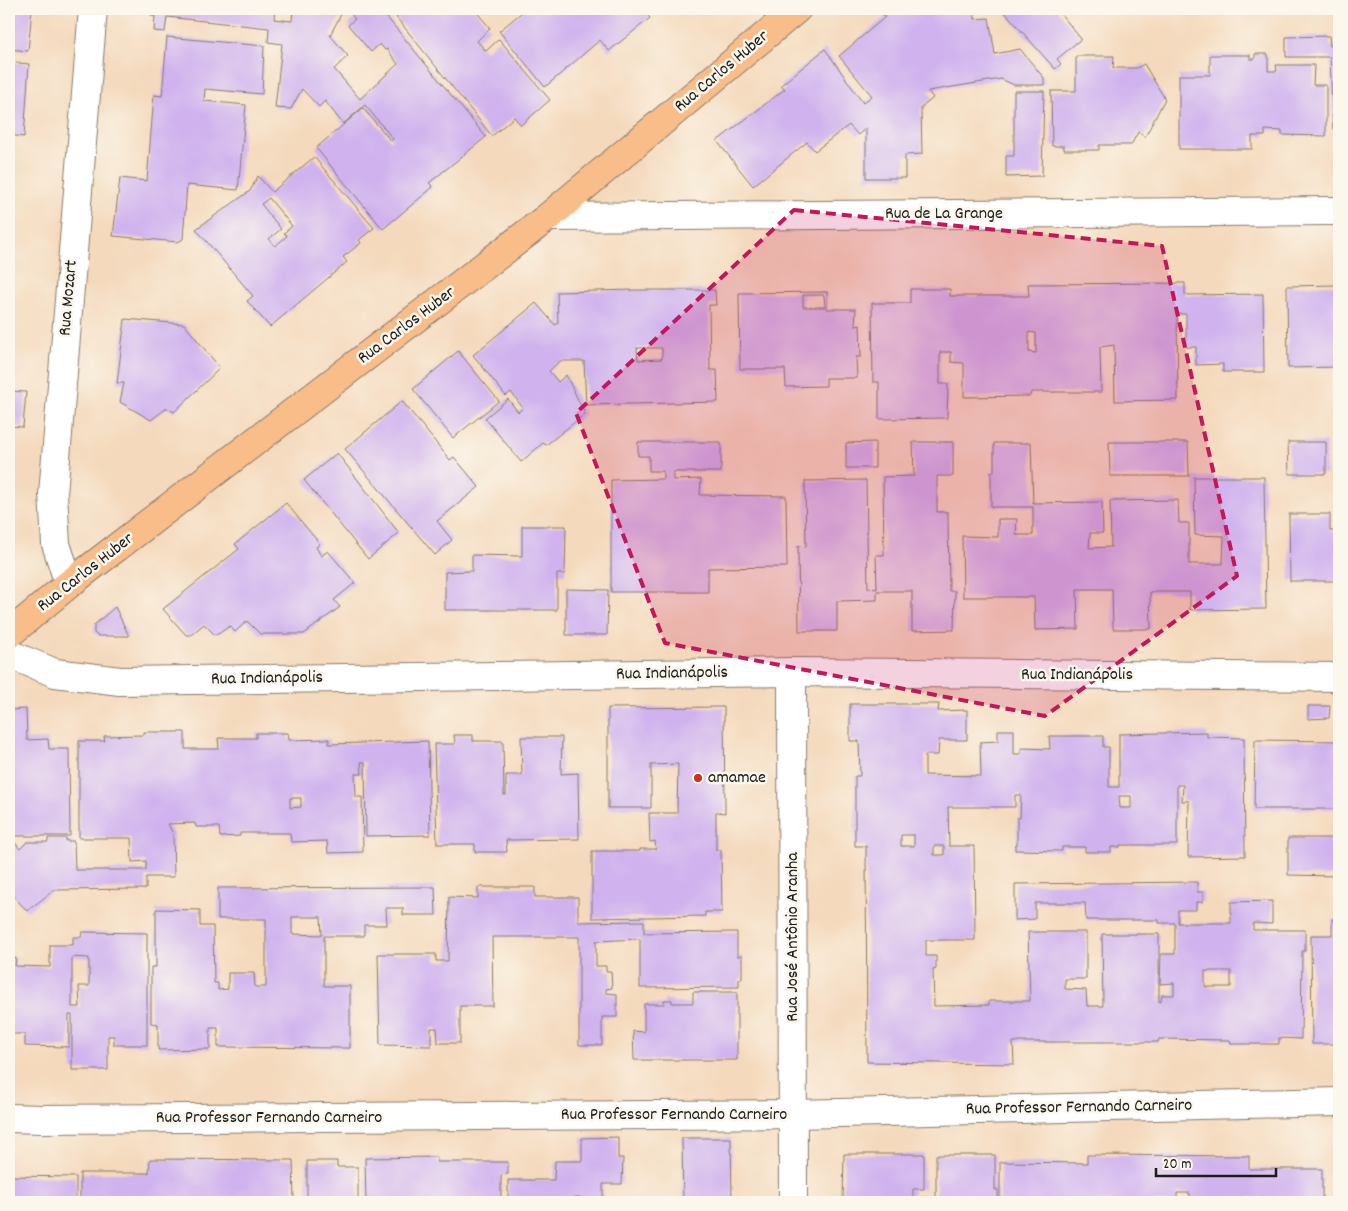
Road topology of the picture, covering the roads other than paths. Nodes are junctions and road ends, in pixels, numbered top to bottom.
1 (93, 9) edge
2 (797, 9) edge
3 (1339, 211) edge
4 (548, 217) junction
5 (69, 584) junction
6 (9, 634) edge
7 (9, 654) edge
8 (792, 672) junction
9 (1339, 677) edge
10 (1339, 1102) edge
11 (793, 1114) junction
12 (9, 1118) edge
13 (794, 1202) edge

1 - 5 street, Rua Mozart
2 - 4 main road, Rua Carlos Huber
3 - 4 street, Rua de La Grange
4 - 5 main road, Rua Carlos Huber
5 - 6 main road, Rua Carlos Huber
7 - 8 street, Rua Indianápolis
8 - 9 street, Rua Indianápolis
8 - 11 street, Rua José Antônio Aranha
10 - 11 street, Rua Professor Fernando Carneiro
11 - 12 street, Rua Professor Fernando Carneiro
11 - 13 street, Rua José Antônio Aranha

